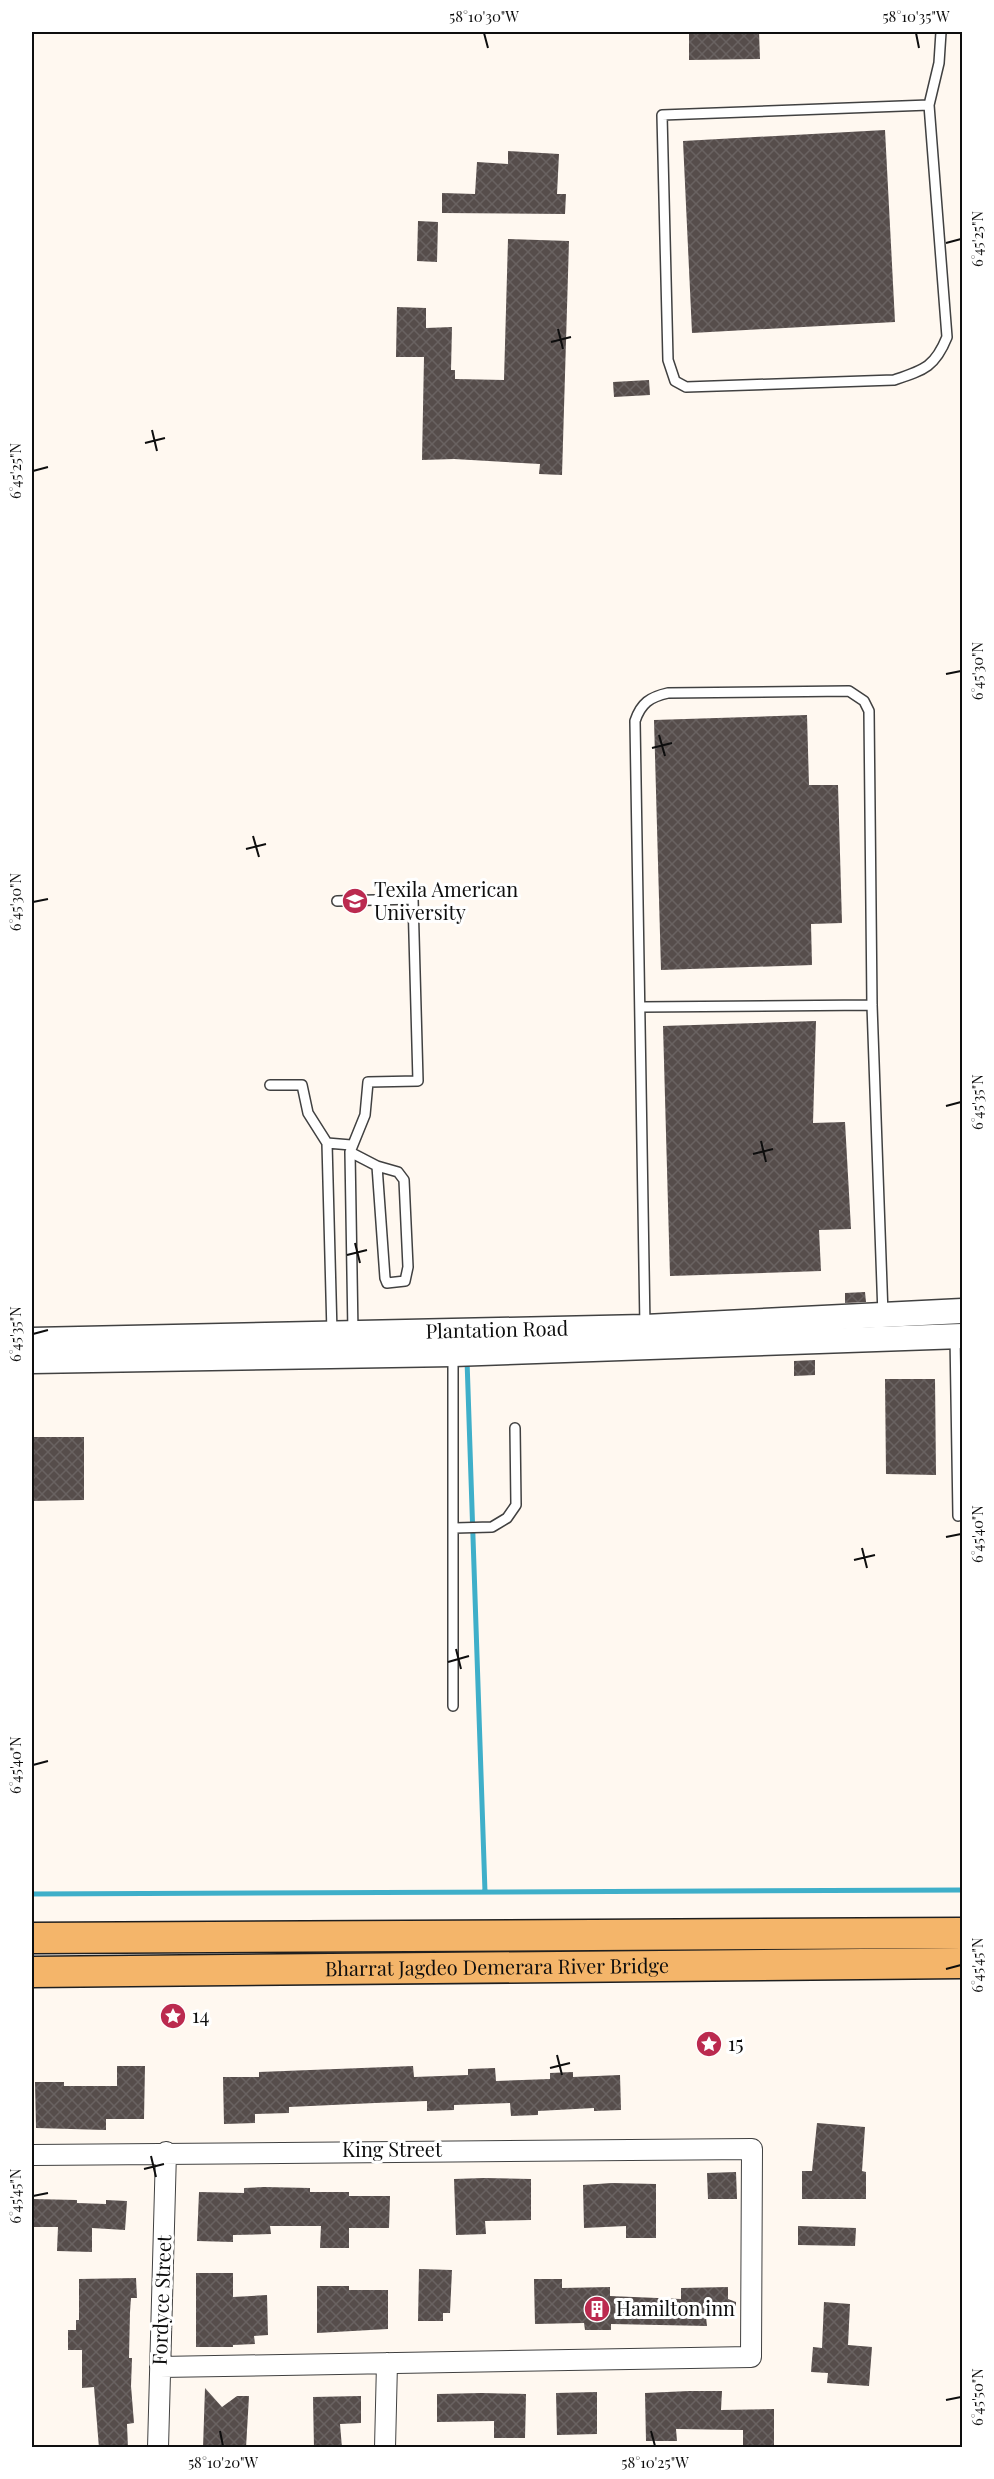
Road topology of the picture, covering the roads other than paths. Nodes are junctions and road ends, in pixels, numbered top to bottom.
1 (941, 32) edge
2 (929, 105) junction
3 (337, 901) dead end
4 (872, 1005) junction
5 (641, 1007) junction
6 (270, 1085) dead end
7 (327, 1143) junction
8 (351, 1148) junction
9 (377, 1167) junction
10 (963, 1311) edge
11 (883, 1315) junction
12 (959, 1336) edge
13 (645, 1337) junction
14 (32, 1340) edge
15 (343, 1344) junction
16 (453, 1354) junction
17 (32, 1360) edge
18 (515, 1428) dead end
19 (958, 1516) dead end
20 (455, 1528) junction
21 (453, 1706) dead end
22 (963, 1932) edge
23 (32, 1938) edge
24 (963, 1963) edge
25 (32, 1972) edge
26 (166, 2152) junction
27 (32, 2155) edge
28 (387, 2363) junction
29 (160, 2367) junction
30 (158, 2448) edge
31 (385, 2448) edge

1 - 2 lane
2 - 2 lane
3 - 8 lane
4 - 5 lane
4 - 5 lane
4 - 11 lane
5 - 13 lane
6 - 7 lane
7 - 8 lane
7 - 15 lane
8 - 9 lane
8 - 15 lane
9 - 9 lane
10 - 11 street, Plantation Road
11 - 13 street, Plantation Road
12 - 13 street, Plantation Road
12 - 19 lane
13 - 15 street, Plantation Road
13 - 16 street, Plantation Road
14 - 15 street, Plantation Road
15 - 16 street, Plantation Road
15 - 17 street, Plantation Road
16 - 20 lane
18 - 20 lane
20 - 21 lane
22 - 23 main road, Bharrat Jagdeo Demerara River Bridge
24 - 25 main road, Bharrat Jagdeo Demerara River Bridge
26 - 27 street, King Street
26 - 28 street, King Street
26 - 29 street, Fordyce Street
28 - 29 street
28 - 31 street
29 - 30 street, Fordyce Street

